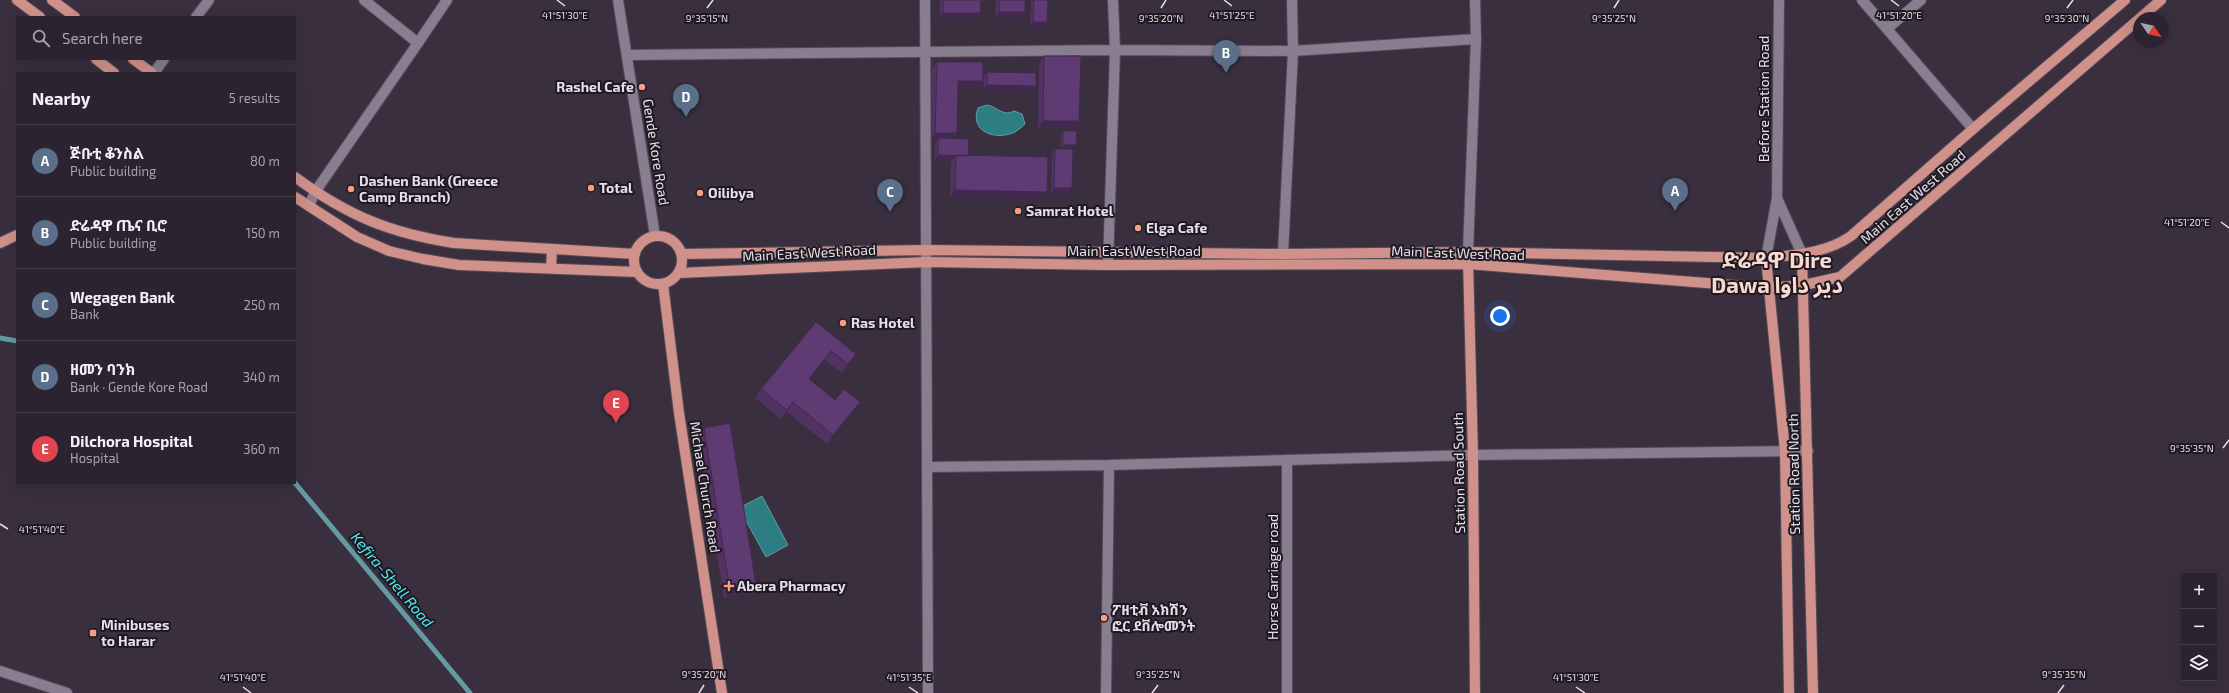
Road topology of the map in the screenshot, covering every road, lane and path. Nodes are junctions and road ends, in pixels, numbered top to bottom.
1 (17, 0) edge
2 (52, 0) edge
3 (209, 0) edge
4 (364, 0) edge
5 (447, 0) edge
6 (618, 0) edge
7 (924, 0) edge
8 (1113, 0) edge
9 (1292, 0) edge
10 (1475, 0) edge
11 (1779, 0) edge
12 (1862, 0) edge
13 (1921, 0) edge
14 (2125, 0) edge
15 (2161, 0) edge
16 (2148, 12) edge
17 (39, 16) edge
18 (74, 16) edge
19 (197, 16) edge
20 (2133, 25) edge
21 (1888, 28) junction
22 (1476, 39) junction
23 (418, 43) junction
24 (1114, 50) junction
25 (1293, 51) junction
26 (925, 52) junction
27 (626, 55) junction
28 (97, 60) edge
29 (134, 60) edge
30 (163, 60) edge
31 (113, 72) edge
32 (152, 72) edge
33 (154, 72) edge
34 (1973, 128) junction
35 (296, 178) edge
36 (315, 192) junction
37 (296, 198) edge
38 (1777, 198) junction
39 (309, 206) junction
40 (16, 235) edge
41 (655, 236) junction
42 (0, 243) edge
43 (552, 249) junction
44 (926, 250) junction
45 (1468, 252) junction
46 (1108, 253) junction
47 (635, 254) junction
48 (682, 254) junction
49 (1283, 254) junction
50 (1802, 254) junction
51 (1766, 258) junction
52 (927, 262) junction
53 (1468, 264) junction
54 (1108, 265) junction
55 (551, 268) junction
56 (636, 272) junction
57 (679, 273) junction
58 (663, 284) junction
59 (1804, 285) junction
60 (1769, 288) junction
61 (1785, 451) junction
62 (1808, 451) junction
63 (1473, 454) junction
64 (1288, 460) junction
65 (1109, 465) junction
66 (927, 467) junction
67 (0, 671) edge
68 (66, 693) edge
69 (722, 693) edge
70 (928, 693) edge
71 (1106, 693) edge
72 (1287, 693) edge
73 (1475, 693) edge
74 (1789, 693) edge
75 (1813, 693) edge

1 - 17 main road
2 - 18 main road
3 - 19 street
4 - 23 street
5 - 23 street
6 - 27 street, Gende Kore Road
7 - 26 street
8 - 24 street
9 - 25 street
10 - 22 street
11 - 38 street, Before Station Road
12 - 21 street
13 - 21 street
14 - 34 main road, Main East West Road
15 - 16 main road, Main East West Road
20 - 59 main road, Main East West Road
21 - 34 street
22 - 25 street
22 - 45 street
23 - 36 street
24 - 25 street
24 - 26 street
24 - 46 street
25 - 49 street
26 - 27 street
26 - 44 street
27 - 41 street, Gende Kore Road
28 - 31 main road
29 - 32 main road
30 - 33 street
34 - 50 main road, Main East West Road
35 - 36 main road
36 - 39 street
36 - 43 main road
37 - 39 main road
38 - 50 street, Before Station Road
38 - 51 street, Before Station Road
39 - 55 main road
40 - 42 main road
41 - 47 main road
41 - 48 main road
43 - 47 main road
43 - 55 main road
44 - 46 main road, Main East West Road
44 - 48 main road, Main East West Road
44 - 52 street
45 - 49 main road, Main East West Road
45 - 51 main road, Main East West Road
45 - 53 main road, Station Road South
46 - 49 main road, Main East West Road
46 - 54 street
47 - 56 main road
48 - 57 main road
50 - 51 main road, Main East West Road
50 - 59 main road, Station Road North
51 - 60 main road, Station Road North
52 - 54 main road, Main East West Road
52 - 57 main road, Main East West Road
52 - 66 street
53 - 54 main road, Main East West Road
53 - 60 main road, Main East West Road
53 - 63 main road, Station Road South
55 - 56 main road
56 - 58 main road
57 - 58 main road
58 - 69 main road, Michael Church Road
59 - 60 main road, Main East West Road
59 - 62 main road, Station Road North
60 - 61 main road, Station Road North
61 - 62 street
61 - 63 street
61 - 74 main road, Station Road North
62 - 75 main road, Station Road North
63 - 64 street
63 - 73 main road, Station Road South
64 - 65 street
64 - 72 street, Horse Carriage road
65 - 66 street
65 - 71 street
66 - 70 street
67 - 68 street

